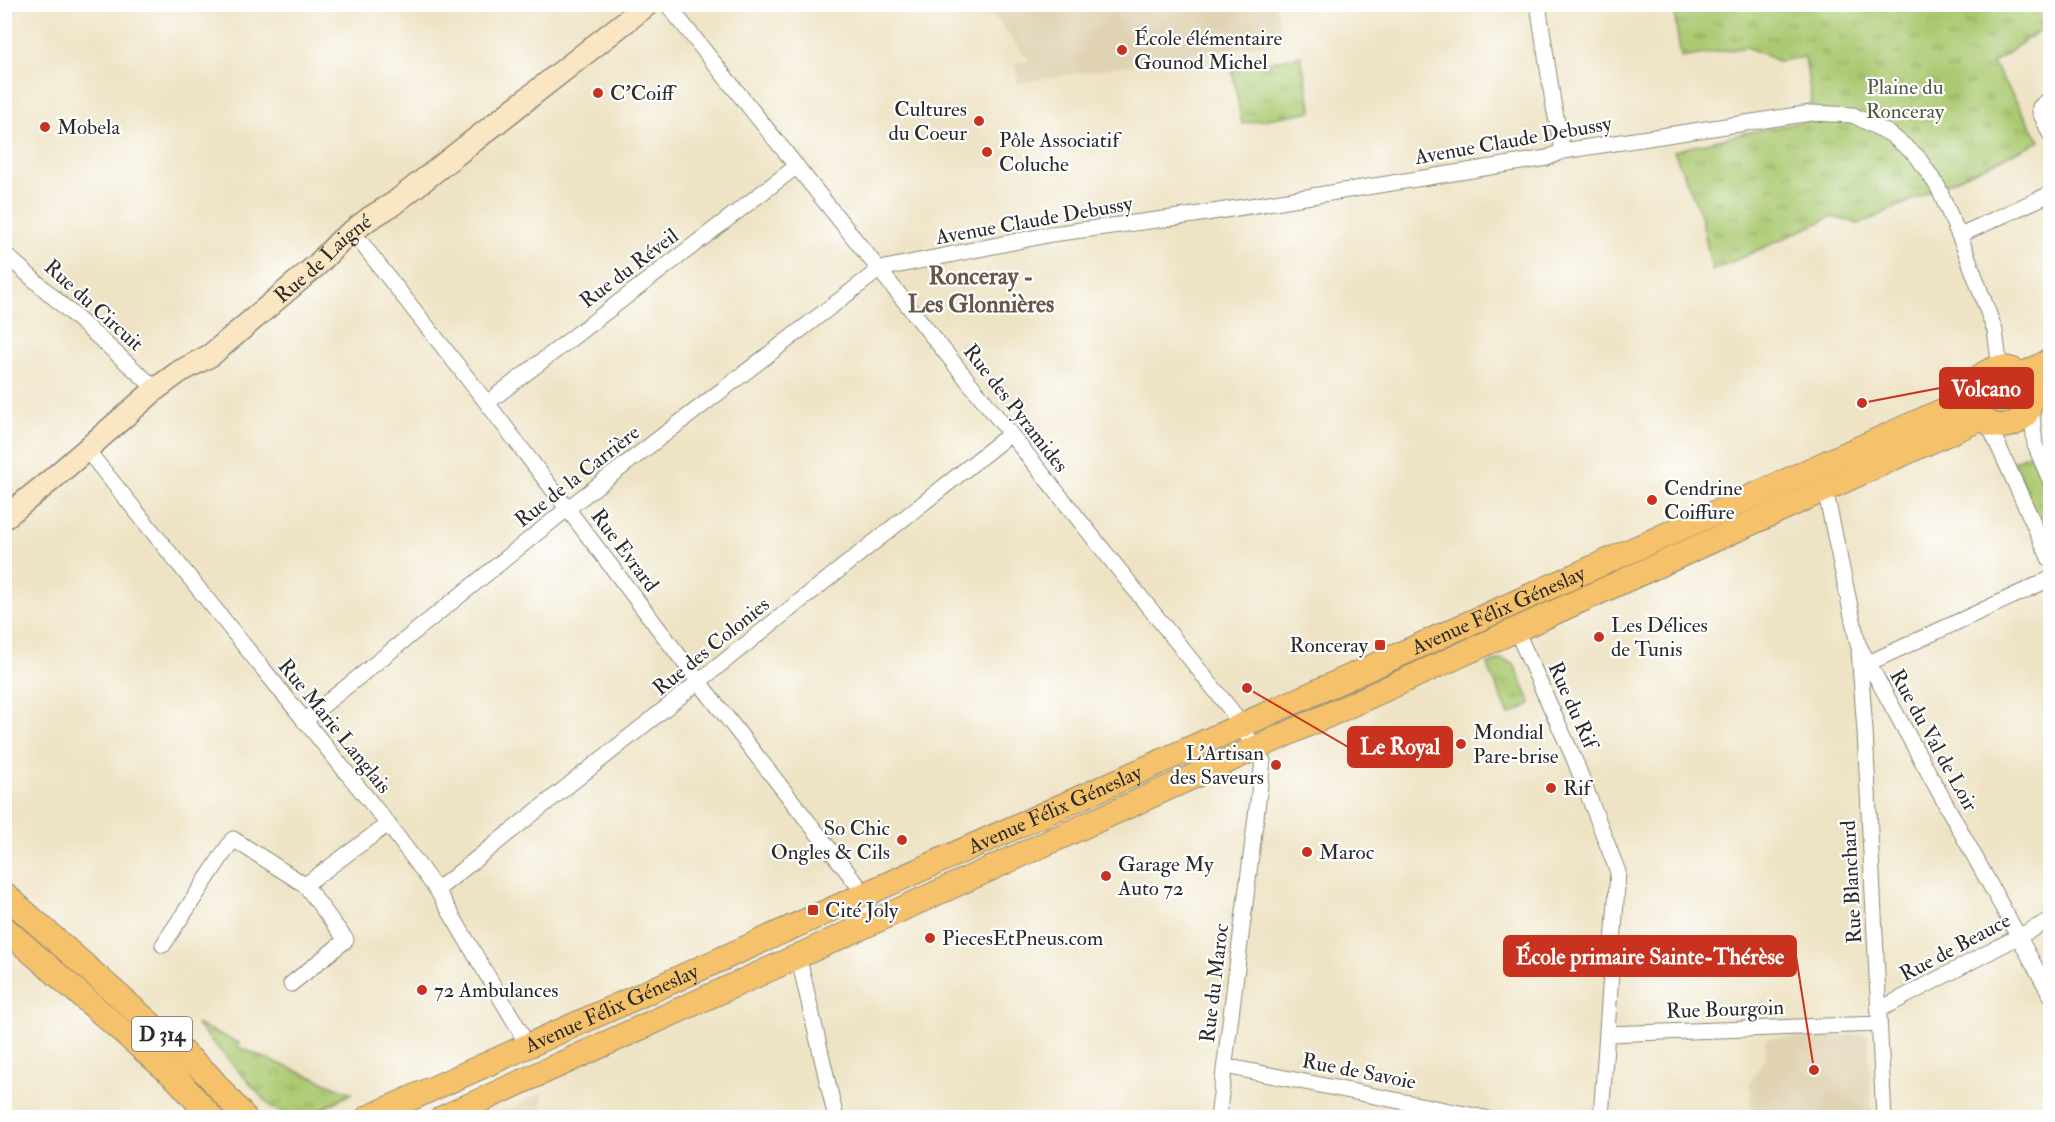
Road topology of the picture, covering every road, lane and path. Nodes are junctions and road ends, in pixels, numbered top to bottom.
1 (648, 4) edge
2 (667, 4) edge
3 (1538, 4) edge
4 (2050, 99) edge
5 (2050, 134) edge
6 (1563, 151) junction
7 (797, 166) junction
8 (2050, 194) edge
9 (352, 231) junction
10 (1960, 235) junction
11 (4, 253) edge
12 (879, 269) junction
13 (2050, 361) edge
14 (2027, 386) edge
15 (156, 389) junction
16 (487, 403) junction
17 (1981, 413) junction
18 (1010, 434) junction
19 (86, 449) junction
20 (2050, 480) edge
21 (1824, 489) junction
22 (567, 509) junction
23 (4, 519) edge
24 (2050, 560) edge
25 (2050, 579) edge
26 (1516, 630) junction
27 (1864, 665) junction
28 (699, 682) junction
29 (304, 721) junction
30 (1240, 726) junction
31 (1256, 748) junction
32 (388, 824) junction
33 (305, 885) junction
34 (437, 890) junction
35 (4, 894) edge
36 (863, 895) junction
37 (2050, 920) edge
38 (875, 921) junction
39 (4, 928) edge
40 (2020, 936) junction
41 (163, 945) dead end
42 (795, 957) junction
43 (291, 984) dead end
44 (2050, 994) edge
45 (1879, 1017) junction
46 (1608, 1034) junction
47 (526, 1046) junction
48 (1225, 1066) junction
49 (212, 1118) edge
50 (245, 1118) edge
51 (368, 1118) edge
52 (442, 1118) edge
53 (836, 1118) edge
54 (1218, 1118) edge
55 (1485, 1118) edge
56 (1601, 1118) edge
57 (1884, 1118) edge

1 - 9 street, Rue de Laigné
2 - 7 street, Rue des Pyramides
3 - 6 street
4 - 5 street
6 - 10 street, Avenue Claude Debussy
6 - 12 street, Avenue Claude Debussy
7 - 12 street, Rue des Pyramides
7 - 16 street, Rue du Réveil
8 - 10 street
9 - 15 street, Rue de Laigné
9 - 16 street, Rue Evrard
10 - 14 street, Avenue Claude Debussy
11 - 15 street, Rue du Circuit
12 - 18 street, Rue des Pyramides
12 - 22 street, Rue de la Carrière
13 - 14 main road, Avenue Félix Géneslay
14 - 17 main road, Avenue Félix Géneslay
14 - 17 main road, Avenue Félix Géneslay
14 - 20 street, Avenue Claude Debussy
15 - 19 street, Rue de Laigné
16 - 22 street, Rue Evrard
17 - 21 main road, Avenue Félix Géneslay
17 - 24 street
17 - 30 main road, Avenue Félix Géneslay
18 - 28 street, Rue des Colonies
18 - 30 street, Rue des Pyramides
19 - 23 street, Rue de Laigné
19 - 29 street, Rue Marie Langlais
21 - 26 main road, Avenue Félix Géneslay
21 - 27 street, Rue du Val de Loir
22 - 28 street, Rue Evrard
22 - 29 street, Rue de la Carrière
25 - 27 street
26 - 31 main road, Avenue Félix Géneslay
26 - 46 street, Rue du Rif
27 - 40 street, Rue du Val de Loir
27 - 45 street, Rue Blanchard
28 - 34 street, Rue des Colonies
28 - 36 street, Rue Evrard
29 - 32 street, Rue Marie Langlais
30 - 31 street, Rue des Pyramides
30 - 36 main road, Avenue Félix Géneslay
31 - 38 main road, Avenue Félix Géneslay
31 - 48 street, Rue du Maroc
32 - 33 street
32 - 34 street, Rue Marie Langlais
33 - 41 street
33 - 43 street
34 - 47 street, Rue Marie Langlais
35 - 50 main road, D 314
36 - 38 street, Rue Evrard
36 - 47 main road, Avenue Félix Géneslay
37 - 40 street, Rue de Beauce
38 - 42 main road, Avenue Félix Géneslay
39 - 49 main road, D 314
40 - 44 street, Rue du Val de Loir
40 - 45 street, Rue de Beauce
42 - 52 main road, Avenue Félix Géneslay
42 - 53 street
45 - 46 street, Rue Bourgoin
45 - 57 street, Rue Blanchard
46 - 56 street, Rue du Rif
47 - 51 main road, Avenue Félix Géneslay
48 - 54 street, Rue du Maroc
48 - 55 street, Rue de Savoie

